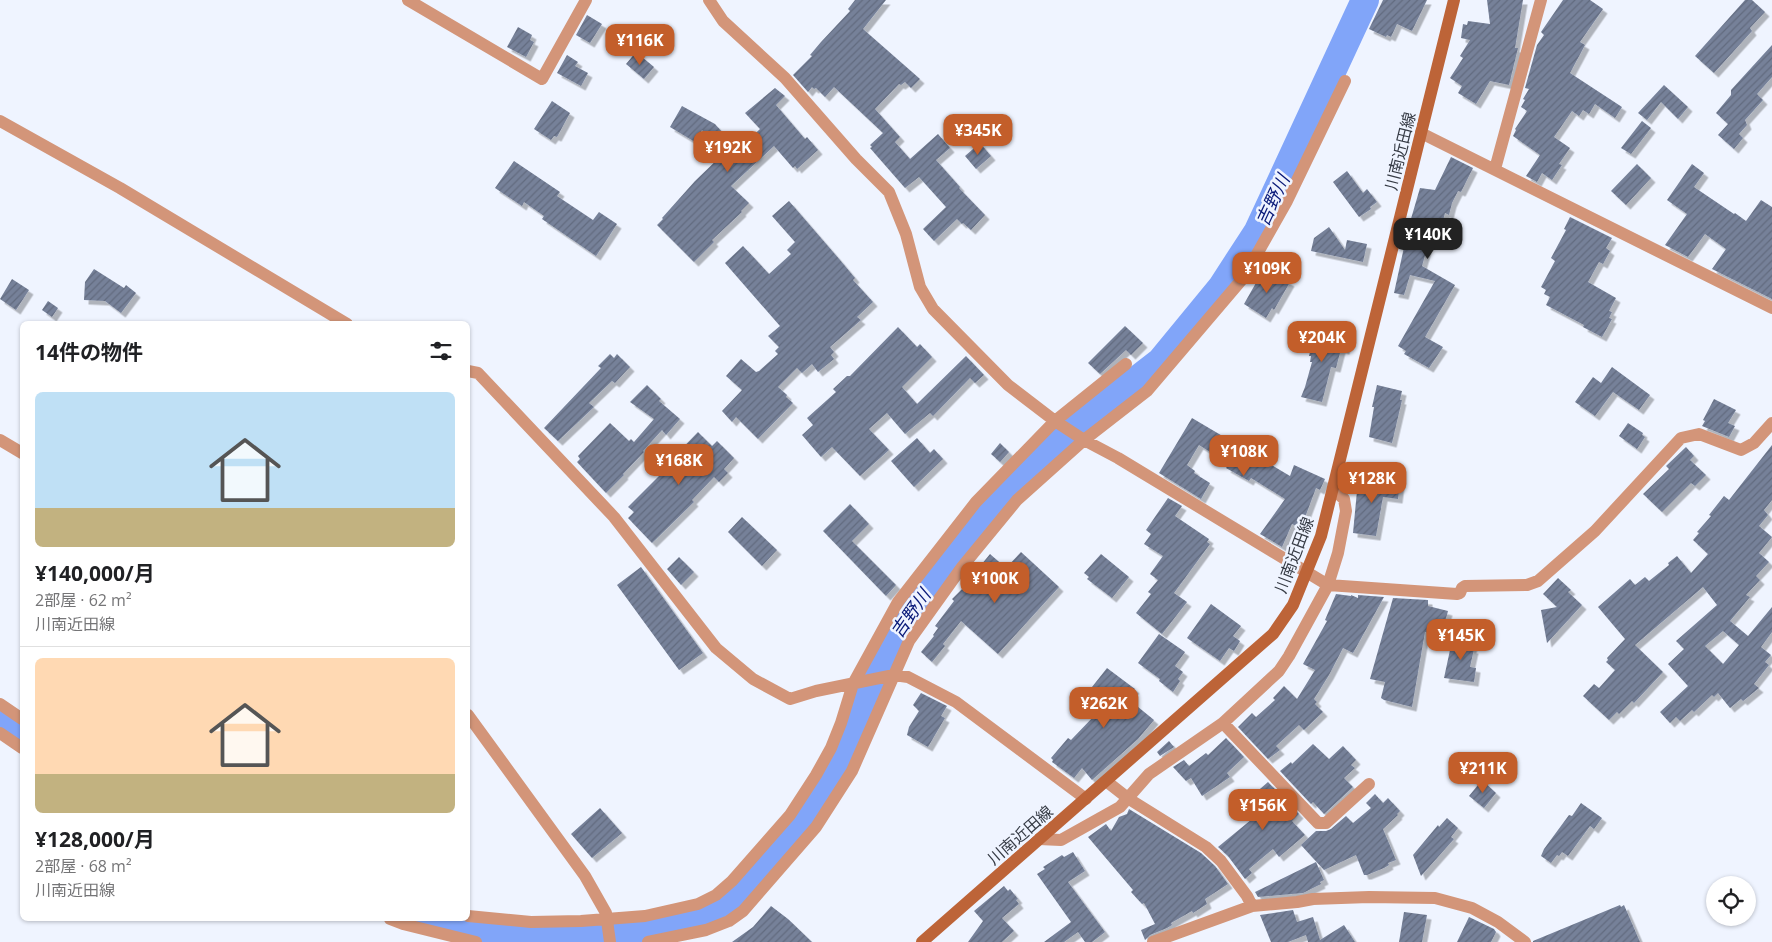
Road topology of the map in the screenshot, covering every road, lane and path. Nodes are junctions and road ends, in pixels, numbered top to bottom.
1 (408, 0) edge
2 (586, 0) edge
3 (709, 0) edge
4 (1454, 0) edge
5 (1541, 0) edge
6 (1345, 81) dead end
7 (0, 120) edge
8 (1421, 133) junction
9 (1495, 169) junction
10 (1772, 308) edge
11 (342, 321) edge
12 (1126, 364) dead end
13 (470, 371) edge
14 (1055, 421) junction
15 (1772, 424) edge
16 (0, 440) edge
17 (1084, 440) junction
18 (20, 452) edge
19 (1333, 489) junction
20 (1307, 574) junction
21 (1328, 585) junction
22 (889, 676) junction
23 (857, 683) junction
24 (0, 704) edge
25 (20, 718) edge
26 (470, 718) edge
27 (1223, 723) junction
28 (0, 733) edge
29 (20, 747) edge
30 (1106, 781) junction
31 (1369, 784) dead end
32 (1129, 798) junction
33 (1086, 799) junction
34 (1039, 839) junction
35 (1252, 906) junction
36 (470, 916) edge
37 (395, 921) edge
38 (607, 921) junction
39 (1508, 936) edge
40 (476, 942) edge
41 (610, 942) edge
42 (648, 942) edge
43 (922, 942) edge
44 (1153, 942) edge
45 (1525, 942) edge

1 - 2 street
3 - 14 street
4 - 8 main road, 川南近田線
5 - 9 street
6 - 17 street
7 - 11 street
8 - 9 street
8 - 19 main road, 川南近田線
9 - 10 street
12 - 14 street
13 - 23 street
14 - 17 street
14 - 23 street
15 - 21 street
16 - 18 street
17 - 20 street
17 - 22 street
19 - 20 main road, 川南近田線
19 - 21 street
20 - 21 street
20 - 30 main road, 川南近田線
21 - 27 street
22 - 23 street
22 - 33 street
22 - 42 street
23 - 38 street
24 - 25 street
26 - 38 street
27 - 31 street
27 - 32 street
28 - 29 street
30 - 32 street
30 - 33 main road, 川南近田線
32 - 34 street
32 - 35 street
33 - 34 main road, 川南近田線
34 - 43 main road, 川南近田線
35 - 39 street
35 - 44 street
36 - 38 street
37 - 40 street
38 - 41 street
39 - 45 street

